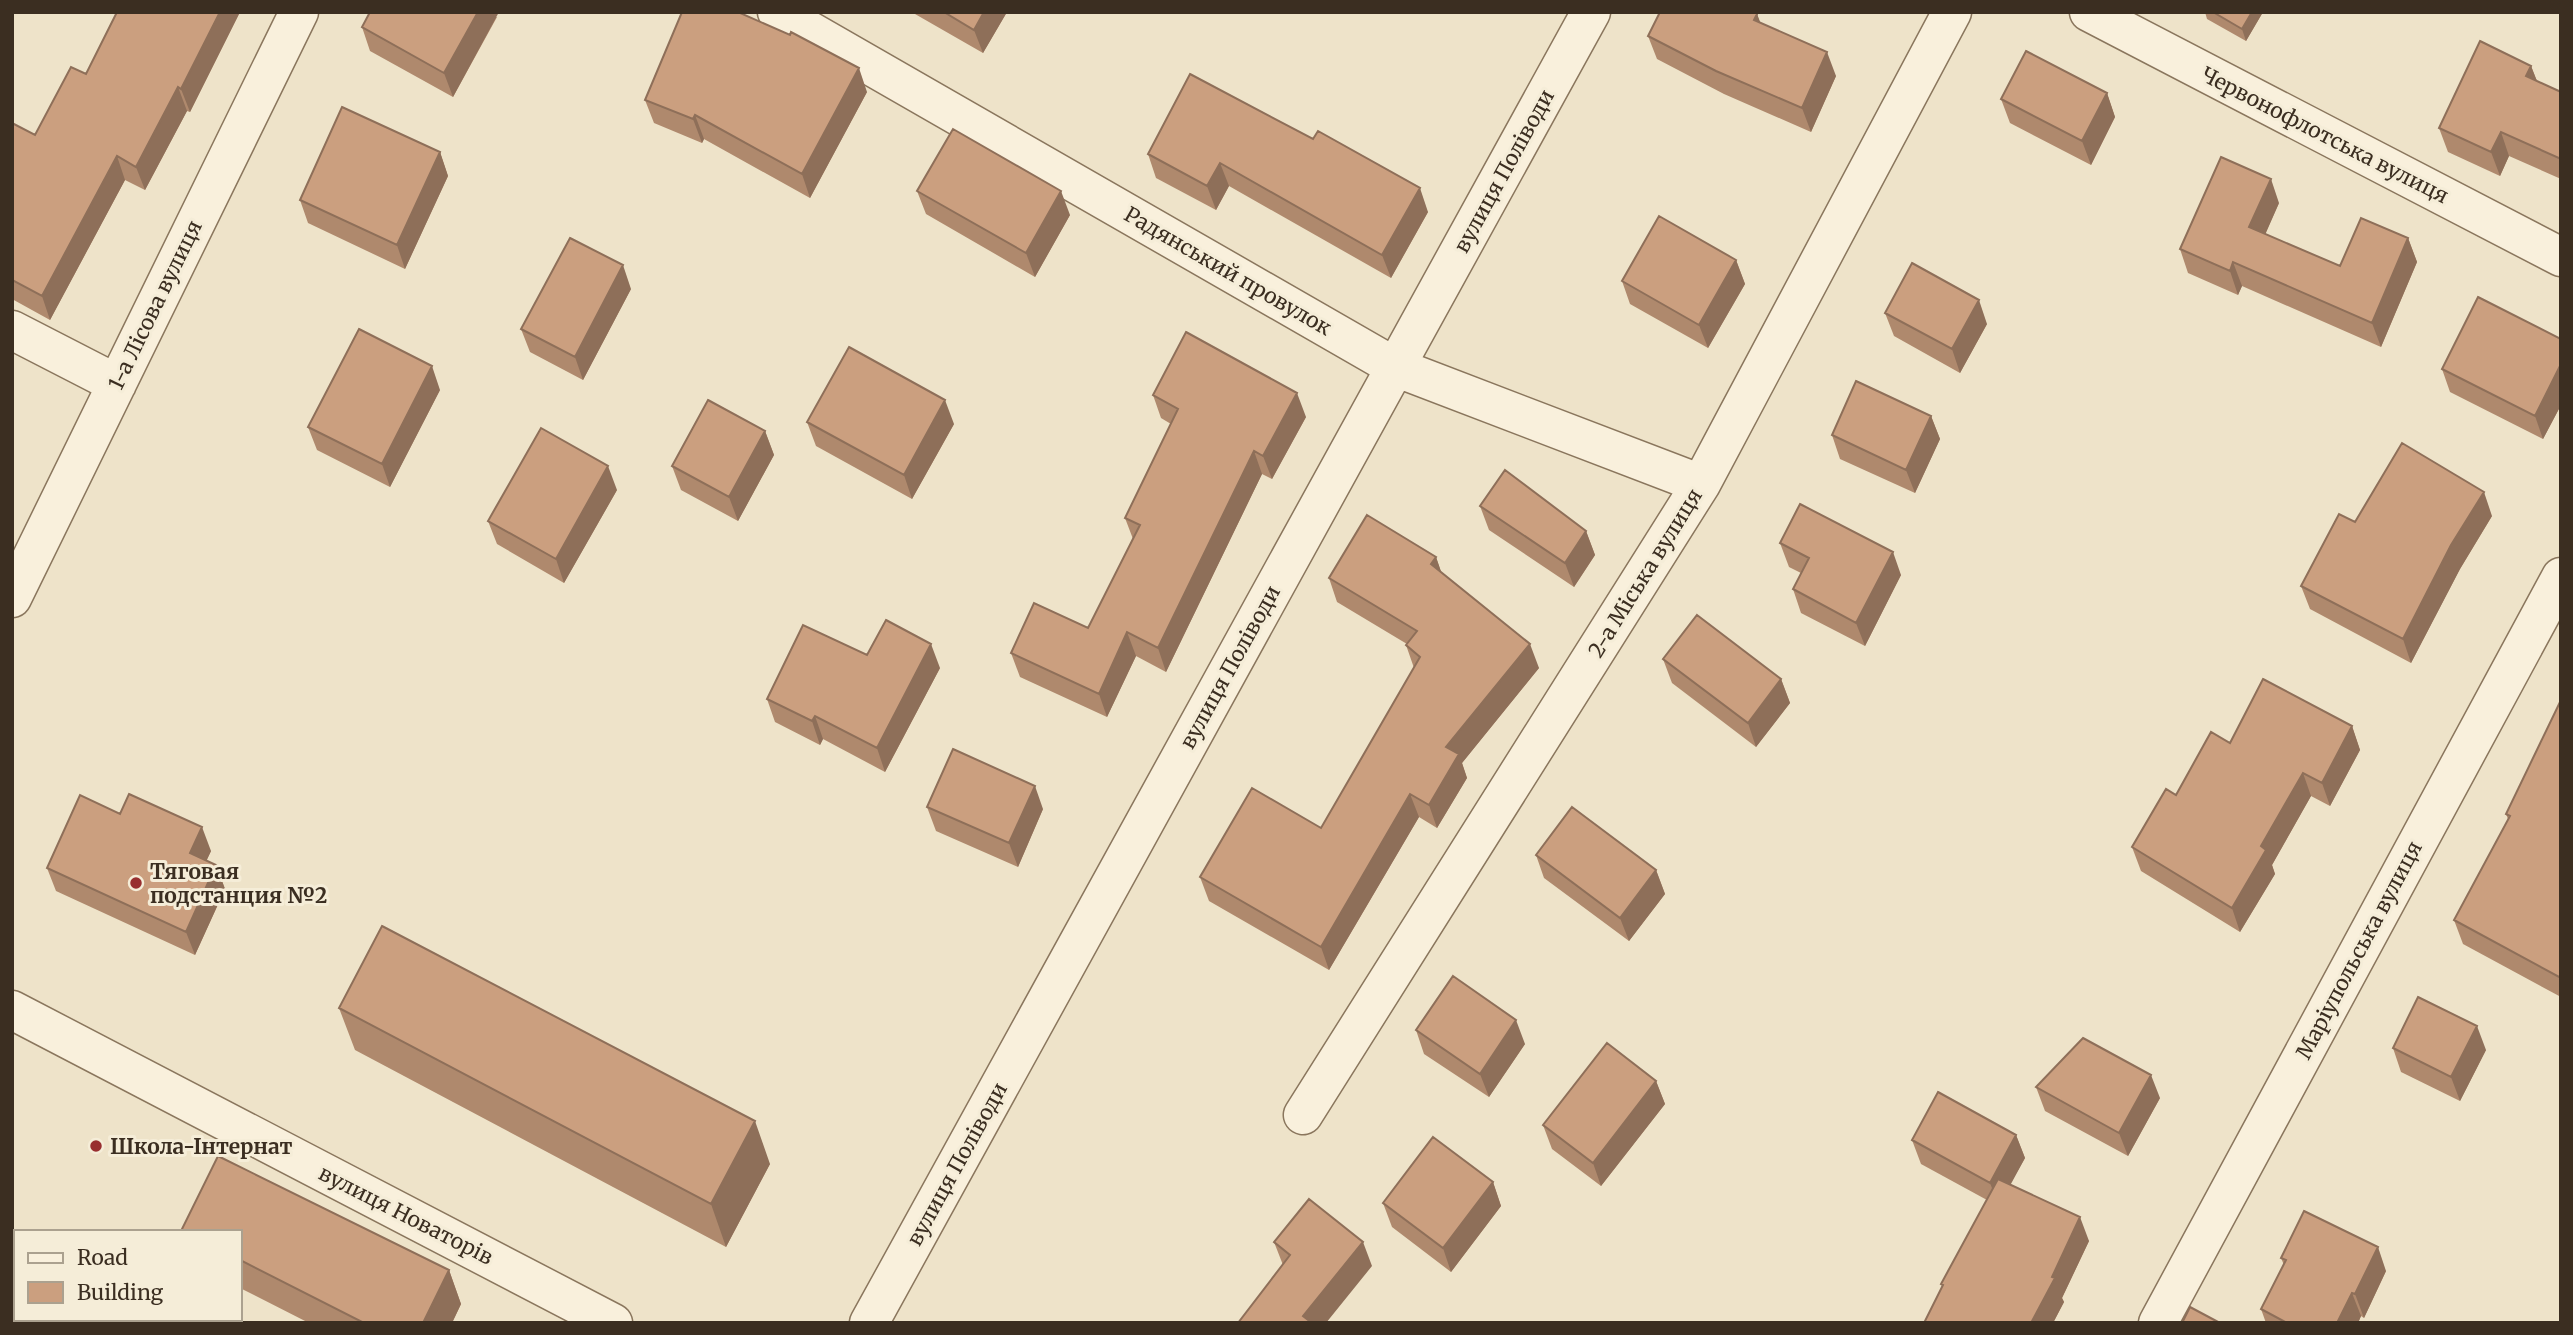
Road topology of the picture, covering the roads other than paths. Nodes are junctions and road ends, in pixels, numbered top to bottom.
1 (299, 12) edge
2 (777, 12) edge
3 (1591, 12) edge
4 (1952, 12) edge
5 (2089, 12) edge
6 (2561, 257) edge
7 (12, 330) edge
8 (1395, 367) junction
9 (117, 384) junction
10 (1701, 484) junction
11 (2561, 577) edge
12 (12, 598) edge
13 (12, 1010) edge
14 (1303, 1115) dead end
15 (613, 1323) edge
16 (869, 1323) edge
17 (2158, 1323) edge

1 - 9 street, 1-а Лісова вулиця
2 - 8 street, Радянський провулок
3 - 8 street, вулиця Поліводи
4 - 10 street, 2-а Міська вулиця
5 - 6 street, Червонофлотська вулиця
7 - 9 street
8 - 10 street, Радянський провулок
8 - 16 street, вулиця Поліводи
9 - 12 street, 1-а Лісова вулиця
10 - 14 street, 2-а Міська вулиця
11 - 17 street, Маріупольська вулиця
13 - 15 street, вулиця Новаторів

